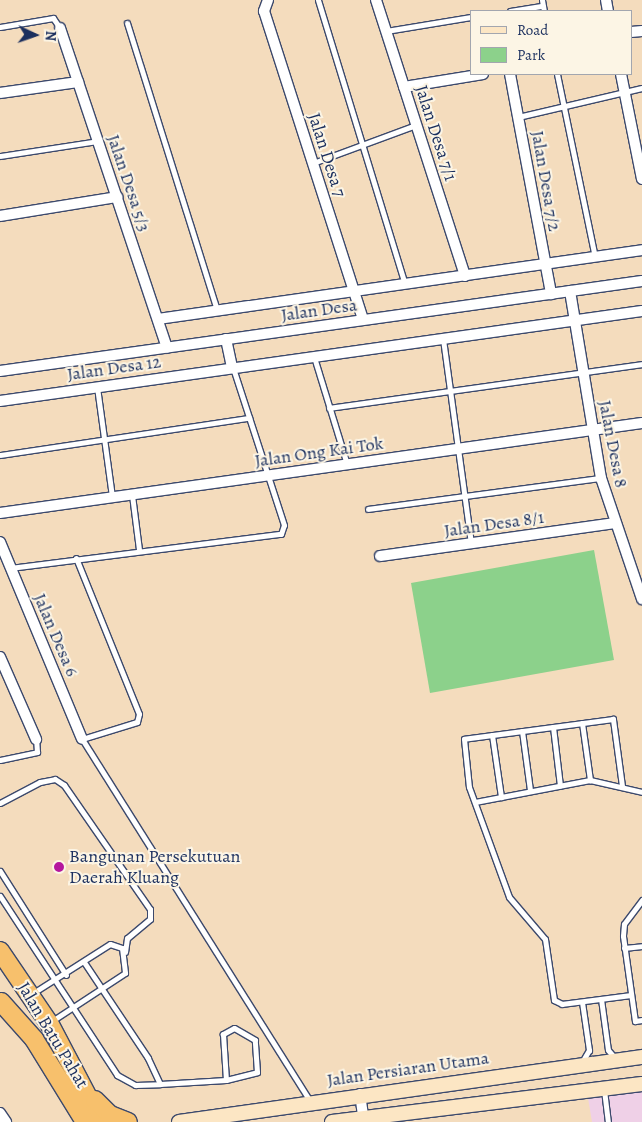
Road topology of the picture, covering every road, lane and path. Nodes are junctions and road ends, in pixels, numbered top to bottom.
1 (268, 0) edge
2 (318, 0) edge
3 (376, 0) edge
4 (543, 6) edge
5 (517, 10) edge
6 (470, 18) edge
7 (127, 23) dead end
8 (0, 26) edge
9 (60, 28) joint
10 (386, 31) junction
11 (477, 75) edge
12 (510, 75) edge
13 (557, 75) edge
14 (620, 75) edge
15 (78, 82) junction
16 (404, 87) junction
17 (642, 88) edge
18 (624, 91) junction
19 (0, 93) edge
20 (564, 106) junction
21 (518, 117) junction
22 (416, 125) junction
23 (98, 141) junction
24 (638, 142) edge
25 (364, 144) junction
26 (0, 156) edge
27 (313, 163) junction
28 (642, 179) edge
29 (117, 198) junction
30 (0, 216) edge
31 (642, 250) edge
32 (595, 257) junction
33 (545, 265) junction
34 (465, 276) junction
35 (642, 281) edge
36 (405, 285) junction
37 (354, 291) junction
38 (570, 291) junction
39 (550, 294) junction
40 (217, 311) junction
41 (642, 311) edge
42 (158, 319) junction
43 (363, 320) junction
44 (575, 320) junction
45 (443, 339) junction
46 (226, 340) junction
47 (167, 348) junction
48 (314, 357) junction
49 (642, 364) edge
50 (232, 368) junction
51 (0, 371) edge
52 (582, 372) junction
53 (97, 387) junction
54 (450, 391) junction
55 (0, 401) edge
56 (330, 408) junction
57 (249, 418) junction
58 (642, 423) edge
59 (591, 430) junction
60 (104, 440) junction
61 (459, 448) junction
62 (0, 455) edge
63 (347, 464) junction
64 (267, 475) junction
65 (601, 478) junction
66 (132, 494) junction
67 (464, 495) junction
68 (112, 497) junction
69 (368, 509) dead end
70 (0, 513) edge
71 (614, 523) junction
72 (0, 542) edge
73 (471, 544) junction
74 (139, 550) junction
75 (380, 556) dead end
76 (76, 558) junction
77 (10, 568) junction
78 (642, 599) edge
79 (0, 657) edge
80 (3, 671) edge
81 (582, 723) junction
82 (552, 727) junction
83 (522, 731) junction
84 (492, 735) junction
85 (36, 739) joint
86 (82, 739) junction
87 (0, 760) edge
88 (590, 780) junction
89 (560, 786) junction
90 (622, 786) junction
91 (530, 790) junction
92 (642, 792) edge
93 (501, 797) junction
94 (475, 802) junction
95 (0, 803) edge
96 (0, 871) edge
97 (0, 896) edge
98 (642, 900) edge
99 (642, 946) edge
100 (624, 948) junction
101 (0, 951) edge
102 (125, 952) junction
103 (84, 962) junction
104 (66, 975) junction
105 (56, 980) junction
106 (102, 988) junction
107 (31, 995) junction
108 (630, 995) junction
109 (601, 999) junction
110 (1, 1001) edge
111 (582, 1002) junction
112 (73, 1007) junction
113 (642, 1020) edge
114 (49, 1023) junction
115 (642, 1058) edge
116 (620, 1060) junction
117 (578, 1066) junction
118 (226, 1080) junction
119 (160, 1084) junction
120 (642, 1084) edge
121 (604, 1090) junction
122 (89, 1094) junction
123 (360, 1094) junction
124 (310, 1101) junction
125 (0, 1113) edge
126 (364, 1120) edge
127 (6, 1122) edge
128 (72, 1122) edge
129 (85, 1122) edge
130 (101, 1122) edge
131 (128, 1122) edge
132 (179, 1122) edge
133 (332, 1122) edge
134 (608, 1122) edge

1 - 27 street, Jalan Desa 7
2 - 25 lane
3 - 10 street, Jalan Desa 7/1
4 - 5 lane
6 - 10 lane
7 - 40 lane
8 - 9 lane
9 - 15 street, Jalan Desa 5/3
10 - 16 street, Jalan Desa 7/1
11 - 16 street
12 - 21 street, Jalan Desa 7/2
13 - 20 lane
14 - 18 street
15 - 19 street
15 - 23 street, Jalan Desa 5/3
16 - 22 street, Jalan Desa 7/1
17 - 18 lane
18 - 20 lane
18 - 24 street
20 - 21 lane
20 - 32 lane
21 - 33 street, Jalan Desa 7/2
22 - 25 lane
22 - 34 street, Jalan Desa 7/1
23 - 26 lane
23 - 29 street, Jalan Desa 5/3
24 - 28 street
25 - 27 lane
25 - 36 lane
27 - 37 street, Jalan Desa 7
29 - 30 street
29 - 42 street, Jalan Desa 5/3
31 - 32 street, Jalan Desa
32 - 33 street, Jalan Desa
33 - 34 street, Jalan Desa
33 - 39 street, Jalan Desa 7/2
34 - 36 street, Jalan Desa
35 - 38 street, Jalan Desa
36 - 37 street, Jalan Desa
37 - 40 street, Jalan Desa
37 - 43 street, Jalan Desa 7
38 - 39 street, Jalan Desa
38 - 44 street, Jalan Desa 8
39 - 43 street, Jalan Desa
40 - 42 street, Jalan Desa
41 - 44 street
42 - 47 street, Jalan Desa 5/3
43 - 46 street, Jalan Desa
44 - 45 street
44 - 52 street, Jalan Desa 8
45 - 48 street
45 - 54 lane
46 - 47 street, Jalan Desa
46 - 50 street
47 - 51 street, Jalan Desa
48 - 50 street
48 - 56 lane
49 - 52 lane
50 - 53 street, Jalan Desa 12
50 - 57 lane
52 - 54 lane
52 - 59 street, Jalan Desa 8
53 - 55 street, Jalan Desa 12
53 - 60 lane
54 - 56 lane
54 - 61 lane
56 - 63 lane
57 - 60 lane
57 - 64 lane
58 - 59 street, Jalan Ong Kai Tok
59 - 61 street, Jalan Ong Kai Tok
59 - 65 street, Jalan Desa 8
60 - 62 lane
60 - 68 lane
61 - 63 street, Jalan Ong Kai Tok
61 - 67 lane
63 - 64 street, Jalan Ong Kai Tok
64 - 66 street, Jalan Ong Kai Tok
64 - 74 lane
65 - 67 lane
65 - 71 street, Jalan Desa 8
66 - 68 street, Jalan Ong Kai Tok
66 - 74 lane
67 - 69 lane
67 - 73 lane
68 - 70 street, Jalan Ong Kai Tok
71 - 73 street, Jalan Desa 8/1
71 - 78 street, Jalan Desa 8
72 - 77 street, Jalan Desa 6
73 - 75 street, Jalan Desa 8/1
74 - 76 lane
76 - 77 lane
76 - 86 lane
77 - 86 street, Jalan Desa 6
79 - 80 street
80 - 85 street
81 - 82 lane
81 - 88 lane
81 - 90 lane
82 - 83 lane
82 - 89 lane
83 - 84 lane
83 - 91 lane
84 - 93 lane
84 - 94 lane
85 - 87 lane
86 - 124 lane
88 - 89 lane
88 - 90 lane
89 - 91 lane
90 - 92 lane
91 - 93 lane
93 - 94 lane
94 - 111 lane
95 - 102 lane
96 - 104 lane
97 - 105 lane
98 - 100 lane
99 - 100 lane
100 - 108 lane
101 - 107 highway, Jalan Batu Pahat
102 - 103 lane
102 - 106 lane
103 - 104 lane
103 - 106 lane
104 - 105 lane
105 - 107 lane
105 - 112 lane
106 - 112 lane
106 - 119 lane
107 - 114 highway, Jalan Batu Pahat
108 - 109 lane
108 - 113 lane
109 - 111 lane
109 - 116 lane
110 - 128 highway, Jalan Batu Pahat
110 - 129 highway
111 - 117 lane
112 - 114 lane
112 - 119 lane
114 - 122 highway, Jalan Batu Pahat
115 - 116 street, Jalan Persiaran Utama
116 - 117 street, Jalan Persiaran Utama
117 - 123 street, Jalan Persiaran Utama
118 - 118 lane
118 - 119 lane
120 - 121 street
121 - 126 street
121 - 134 lane
122 - 130 highway, Jalan Batu Pahat
122 - 131 highway
123 - 124 street, Jalan Persiaran Utama
123 - 126 street
124 - 132 street, Jalan Persiaran Utama
125 - 127 street
126 - 133 street

